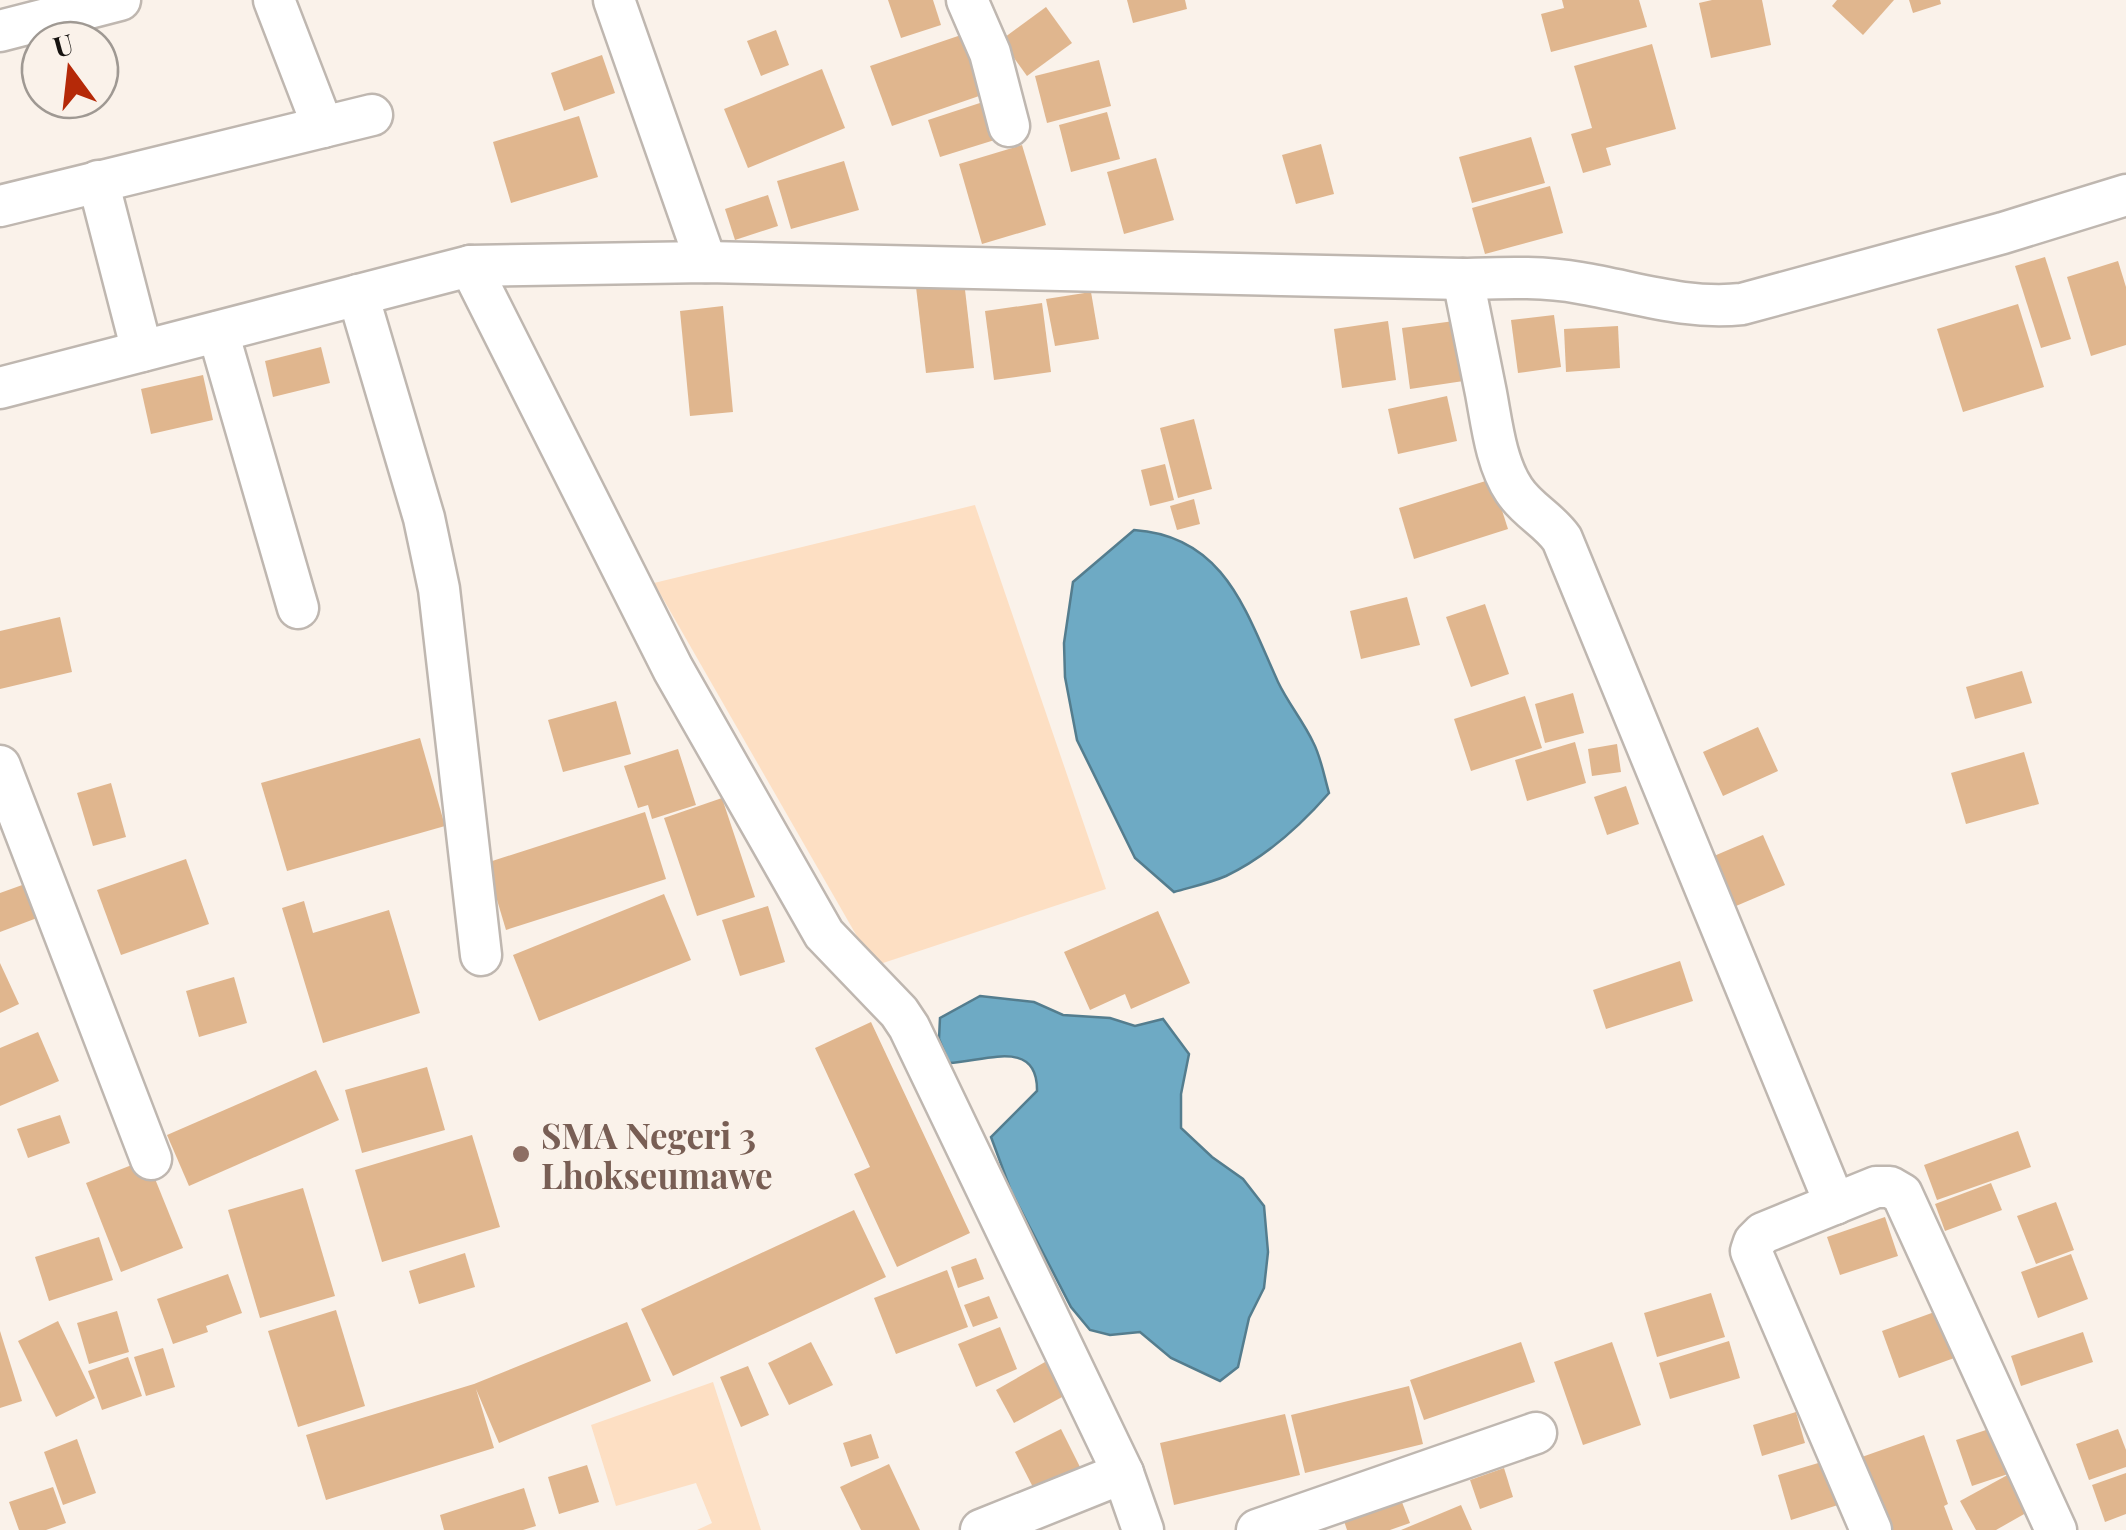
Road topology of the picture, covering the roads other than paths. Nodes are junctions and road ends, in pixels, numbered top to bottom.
1 (120, 0) edge
2 (274, 0) edge
3 (614, 0) edge
4 (967, 0) edge
5 (0, 31) edge
6 (372, 115) dead end
7 (1009, 126) dead end
8 (322, 127) junction
9 (98, 182) junction
10 (2126, 195) edge
11 (0, 206) edge
12 (706, 262) junction
13 (470, 266) junction
14 (1463, 279) junction
15 (358, 295) junction
16 (218, 332) junction
17 (142, 352) junction
18 (0, 388) edge
19 (298, 608) dead end
20 (0, 766) edge
21 (481, 955) dead end
22 (151, 1160) dead end
23 (1835, 1204) junction
24 (1536, 1432) dead end
25 (1123, 1473) junction
26 (981, 1530) edge
27 (1143, 1530) edge
28 (1257, 1530) edge
29 (1871, 1530) edge
30 (2056, 1530) edge

1 - 5 street
2 - 8 street
3 - 12 street
4 - 7 street
6 - 8 street
8 - 9 street
9 - 11 street
9 - 17 street
10 - 14 street
12 - 13 street
12 - 14 street
13 - 15 street
13 - 25 street
14 - 23 street
15 - 16 street
15 - 21 street
16 - 17 street
16 - 19 street
17 - 18 street
20 - 22 street
23 - 29 street
23 - 30 street
24 - 28 street
25 - 26 street
25 - 27 street

